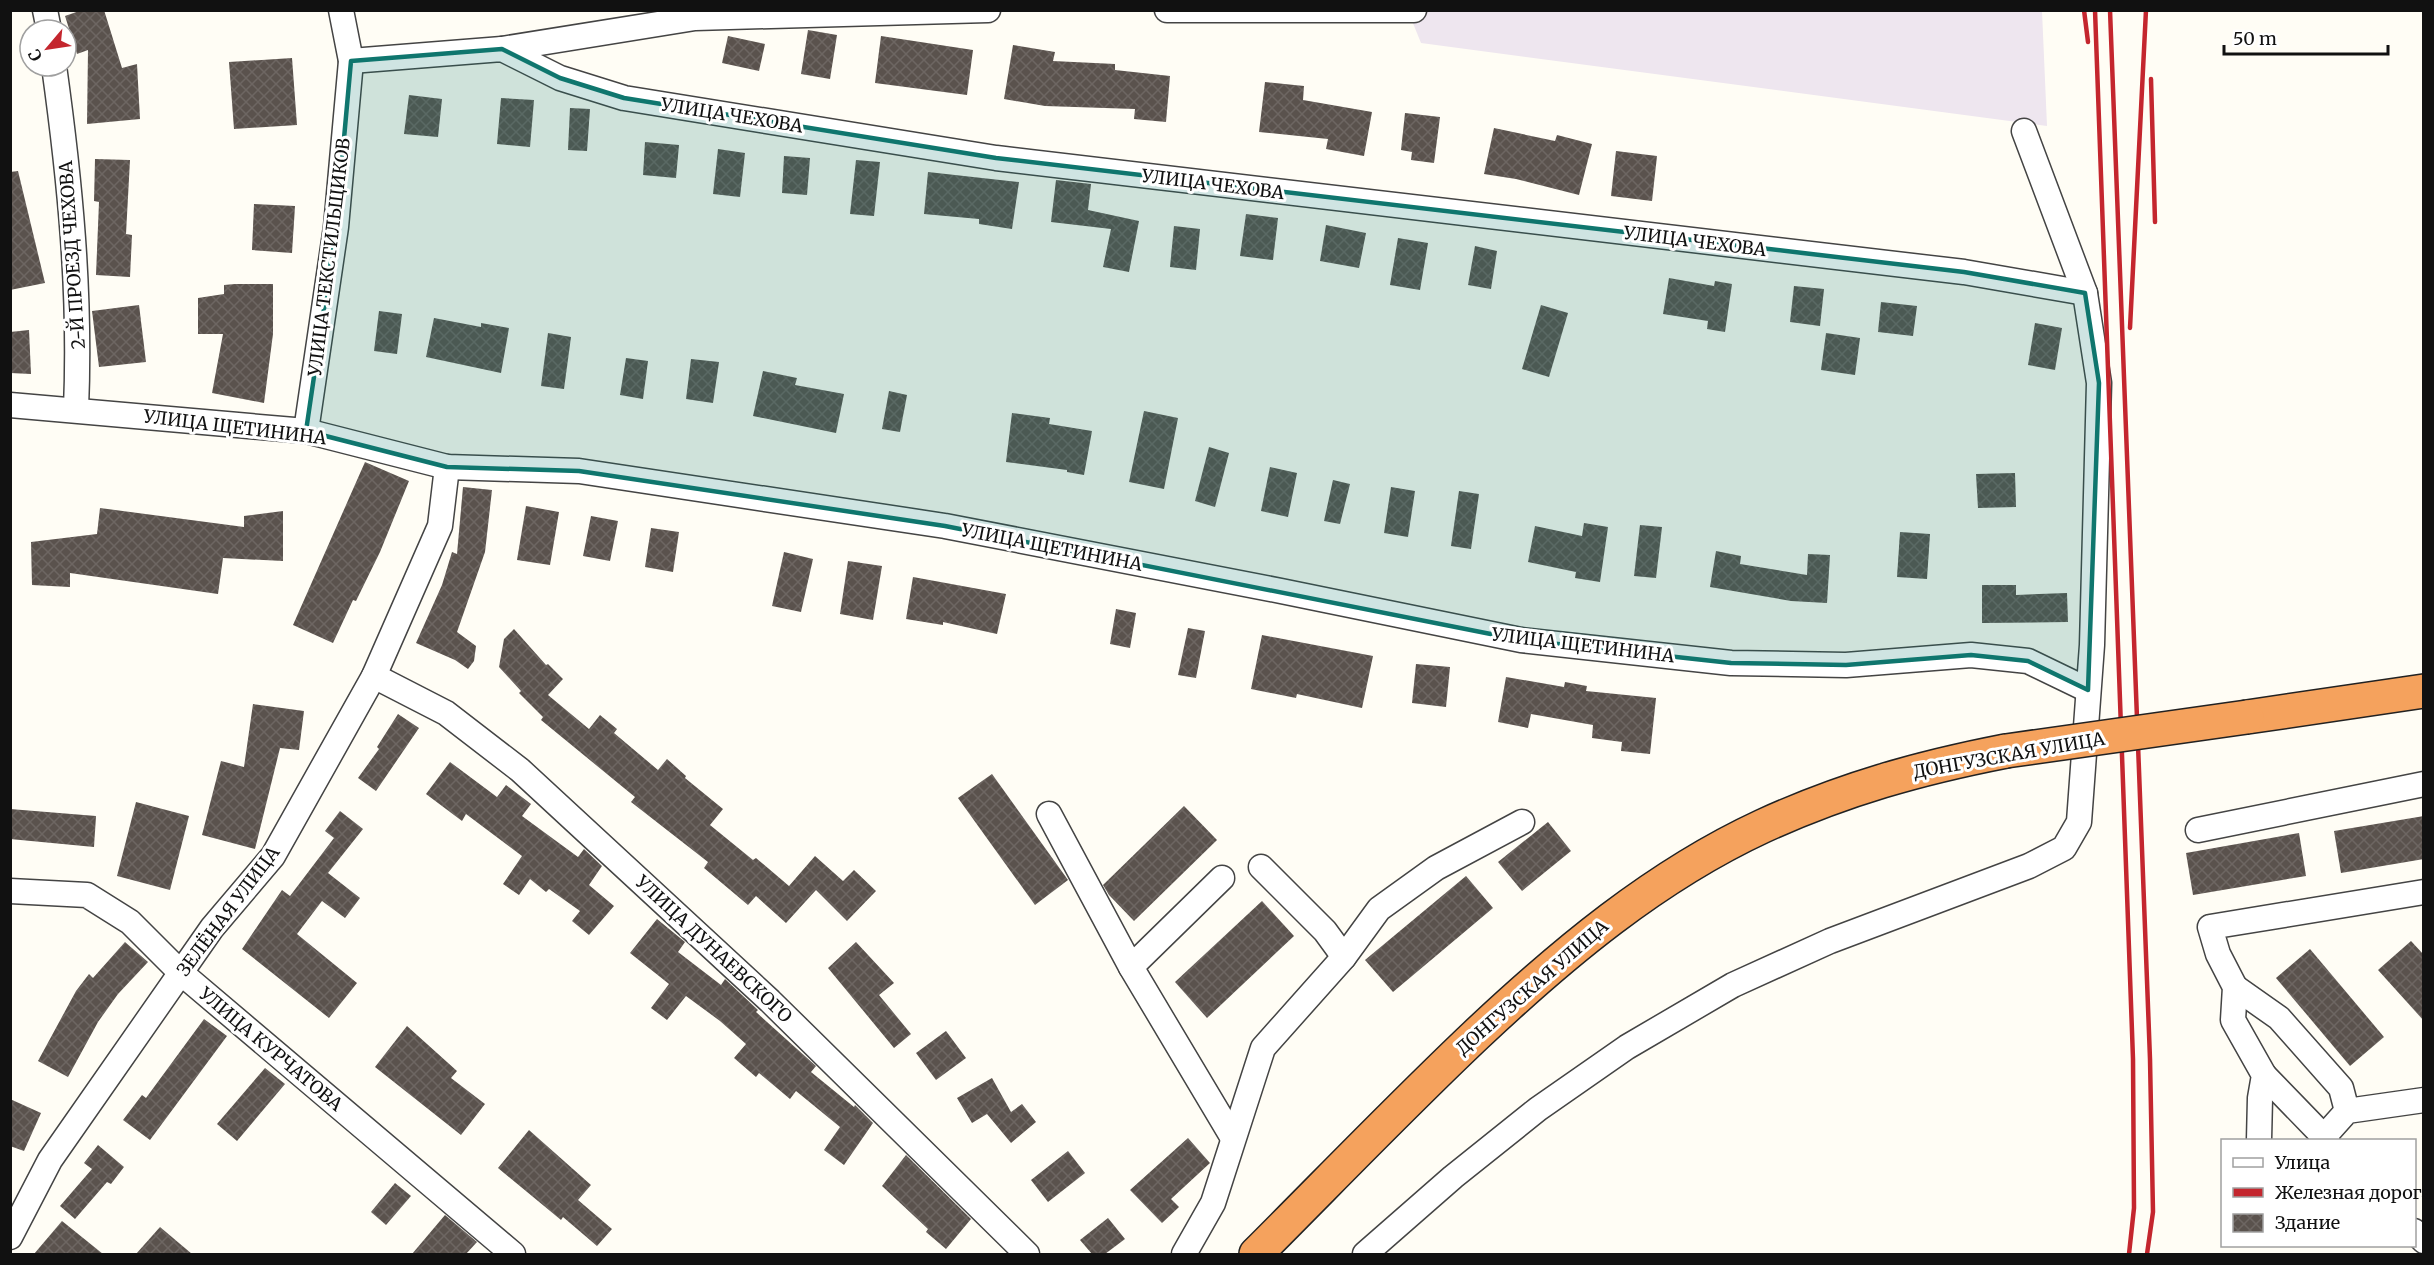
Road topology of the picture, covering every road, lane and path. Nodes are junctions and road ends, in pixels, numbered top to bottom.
1 (341, 10) edge
2 (988, 10) edge
3 (1167, 10) edge
4 (1223, 11) edge
5 (1414, 11) edge
6 (695, 14) edge
7 (502, 49) junction
8 (351, 61) junction
9 (56, 78) edge
10 (2024, 131) dead end
11 (2085, 293) junction
12 (10, 405) edge
13 (76, 409) junction
14 (306, 432) junction
15 (447, 467) junction
16 (374, 676) junction
17 (2088, 690) junction
18 (2424, 691) edge
19 (2424, 784) edge
20 (1049, 814) dead end
21 (1522, 822) dead end
22 (2198, 830) dead end
23 (1261, 867) dead end
24 (1222, 878) dead end
25 (10, 891) edge
26 (2424, 892) edge
27 (1344, 957) junction
28 (1131, 968) junction
29 (180, 972) junction
30 (2235, 987) junction
31 (2264, 1075) junction
32 (2423, 1101) edge
33 (2347, 1111) junction
34 (1233, 1138) junction
35 (2259, 1139) edge
36 (2324, 1139) edge
37 (10, 1237) edge
38 (513, 1254) edge
39 (1028, 1254) edge
40 (1184, 1254) edge
41 (1257, 1254) edge
42 (1365, 1254) edge

1 - 8 street, УЛИЦА ТЕКСТИЛЬЩИКОВ
2 - 6 street
3 - 4 street
4 - 5 street
6 - 7 street
7 - 8 street
7 - 11 street, УЛИЦА ЧЕХОВА
8 - 14 street, УЛИЦА ТЕКСТИЛЬЩИКОВ
9 - 13 street, 2-Й ПРОЕЗД ЧЕХОВА
10 - 11 street
11 - 17 street
12 - 13 street, УЛИЦА ЩЕТИНИНА
13 - 14 street, УЛИЦА ЩЕТИНИНА
14 - 15 street, УЛИЦА ЩЕТИНИНА
15 - 16 street, ЗЕЛЁНАЯ УЛИЦА
15 - 17 street, УЛИЦА ЩЕТИНИНА
16 - 29 street, ЗЕЛЁНАЯ УЛИЦА
16 - 39 street, УЛИЦА ДУНАЕВСКОГО
17 - 42 street
18 - 41 highway, ДОНГУЗСКАЯ УЛИЦА, bridge
19 - 22 street
20 - 28 street
21 - 27 street
23 - 27 street
24 - 28 street
25 - 29 street, УЛИЦА КУРЧАТОВА
26 - 30 street
27 - 34 street
28 - 34 street
29 - 37 street, ЗЕЛЁНАЯ УЛИЦА
29 - 38 street, УЛИЦА КУРЧАТОВА
30 - 31 street
30 - 33 street
31 - 35 street
31 - 36 street
32 - 33 street
33 - 36 street
34 - 40 street

